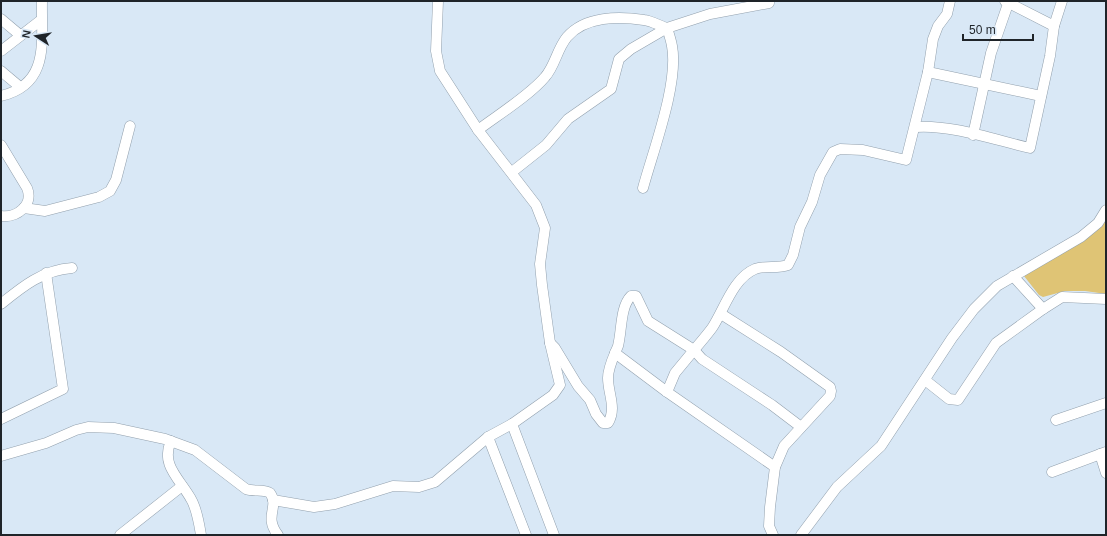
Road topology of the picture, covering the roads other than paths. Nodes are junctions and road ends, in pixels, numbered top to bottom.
1 (42, 1) edge
2 (438, 1) edge
3 (950, 1) edge
4 (1062, 1) edge
5 (1007, 2) edge
6 (769, 3) dead end
7 (1, 18) edge
8 (41, 20) junction
9 (1054, 26) junction
10 (667, 28) junction
11 (20, 35) junction
12 (1, 51) edge
13 (1, 71) edge
14 (928, 72) junction
15 (984, 85) junction
16 (20, 87) junction
17 (1, 96) edge
18 (1041, 96) junction
19 (130, 126) dead end
20 (915, 127) junction
21 (478, 130) junction
22 (973, 135) junction
23 (1, 145) edge
24 (512, 172) junction
25 (643, 188) dead end
26 (24, 208) junction
27 (1106, 210) edge
28 (1, 216) edge
29 (72, 268) dead end
30 (46, 273) junction
31 (1013, 276) junction
32 (1106, 299) edge
33 (1, 304) edge
34 (1043, 310) junction
35 (721, 314) junction
36 (550, 344) junction
37 (694, 350) junction
38 (615, 352) junction
39 (925, 380) junction
40 (667, 392) junction
41 (1106, 402) edge
42 (1, 419) edge
43 (1056, 420) dead end
44 (512, 424) junction
45 (801, 427) junction
46 (488, 437) junction
47 (171, 441) junction
48 (1103, 453) edge
49 (1, 456) edge
50 (775, 467) junction
51 (1052, 472) dead end
52 (1106, 473) edge
53 (182, 486) junction
54 (274, 500) junction
55 (120, 535) edge
56 (201, 535) edge
57 (278, 535) edge
58 (526, 535) edge
59 (554, 535) edge
60 (773, 535) edge
61 (801, 535) edge

1 - 8 street
2 - 21 street
3 - 14 street
4 - 9 street
5 - 9 street
5 - 15 street
6 - 10 street
7 - 11 street
8 - 11 street
8 - 16 street
9 - 18 street
10 - 21 street
10 - 24 street
10 - 25 street
11 - 12 street
13 - 16 street
14 - 15 street
14 - 20 street
15 - 18 street
15 - 22 street
16 - 17 street
18 - 22 street
19 - 26 street
20 - 22 street
20 - 35 street
21 - 24 street
23 - 26 street
24 - 36 street
26 - 28 street
27 - 31 street
29 - 30 street
30 - 33 street
30 - 42 street
31 - 34 street
31 - 39 street
32 - 34 street
34 - 39 street
35 - 37 street
35 - 45 street
36 - 38 street
36 - 44 street
37 - 38 street
37 - 40 street
37 - 45 street
38 - 40 street
39 - 61 street
40 - 50 street
41 - 43 street
44 - 46 street
44 - 59 street
45 - 50 street
46 - 54 street
46 - 58 street
47 - 49 street
47 - 53 street
47 - 54 street
48 - 51 street
48 - 52 street
50 - 60 street
53 - 55 street
53 - 56 street
54 - 57 street

